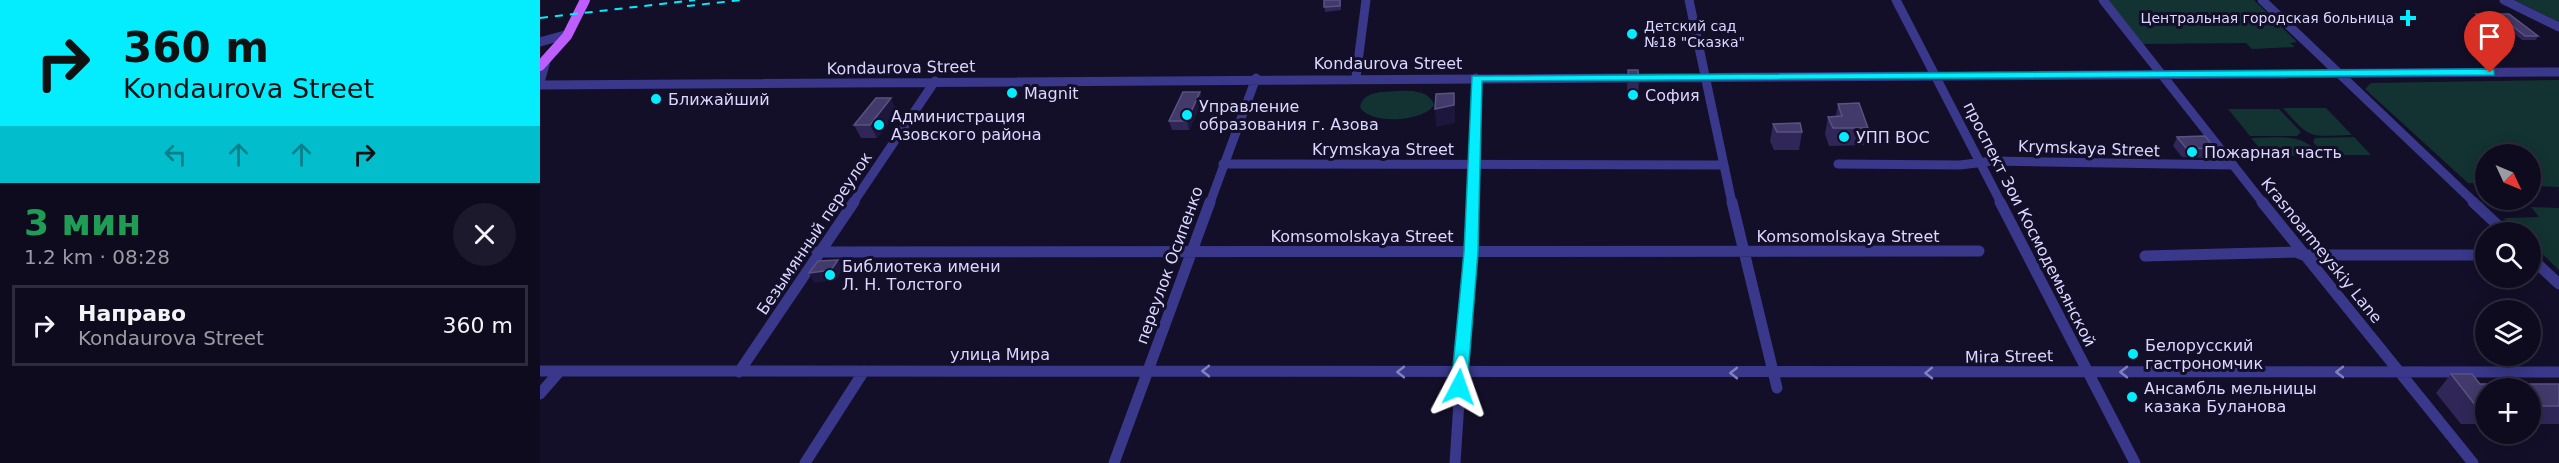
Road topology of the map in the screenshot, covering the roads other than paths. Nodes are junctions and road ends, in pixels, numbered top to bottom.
1 (585, 0) edge
2 (1366, 0) edge
3 (1689, 0) edge
4 (1896, 0) edge
5 (2103, 0) edge
6 (2262, 0) edge
7 (2504, 0) edge
8 (2559, 27) edge
9 (565, 35) junction
10 (540, 42) edge
11 (543, 63) edge
12 (2559, 72) edge
13 (1935, 75) junction
14 (2160, 75) junction
15 (2339, 75) junction
16 (1356, 77) junction
17 (1704, 77) junction
18 (1256, 78) junction
19 (1476, 78) junction
20 (935, 81) junction
21 (540, 83) edge
22 (1979, 162) junction
23 (1472, 163) junction
24 (1223, 164) junction
25 (1838, 164) dead end
26 (1723, 165) junction
27 (2232, 165) junction
28 (2494, 222) edge
29 (1979, 251) dead end
30 (818, 252) junction
31 (1471, 252) junction
32 (1191, 253) junction
33 (1744, 253) junction
34 (2304, 255) junction
35 (2475, 255) edge
36 (2145, 256) dead end
37 (2541, 267) edge
38 (2559, 284) edge
39 (1148, 370) junction
40 (560, 371) junction
41 (864, 371) junction
42 (540, 372) edge
43 (739, 372) junction
44 (1460, 372) junction
45 (2087, 372) junction
46 (2398, 372) junction
47 (2559, 372) edge
48 (1775, 374) junction
49 (1778, 388) dead end
50 (540, 394) edge
51 (805, 463) edge
52 (1114, 463) edge
53 (1455, 463) edge
54 (2135, 463) edge
55 (2473, 463) edge

1 - 9 main road
2 - 16 street
3 - 17 street
4 - 13 street, проспект Зои Космодемьянской
5 - 14 street, Krasnoarmeyskiy Lane
6 - 15 street
7 - 8 street
9 - 10 street
9 - 11 main road
11 - 21 street
12 - 15 street, Kondaurova Street
13 - 14 street, Kondaurova Street
13 - 17 street, Kondaurova Street
13 - 22 street, проспект Зои Космодемьянской
14 - 15 street, Kondaurova Street
14 - 27 street, Krasnoarmeyskiy Lane
15 - 28 street
16 - 18 street, Kondaurova Street
16 - 19 street, Kondaurova Street
17 - 19 street, Kondaurova Street
17 - 26 street
18 - 20 street, Kondaurova Street
18 - 24 street, переулок Осипенко
19 - 23 street
20 - 21 street, Kondaurova Street
20 - 30 street, Безымянный переулок
22 - 25 street, Krymskaya Street
22 - 27 street, Krymskaya Street
22 - 45 street, проспект Зои Космодемьянской
23 - 24 street, Krymskaya Street
23 - 26 street, Krymskaya Street
23 - 31 street
24 - 32 street, переулок Осипенко
26 - 33 street
27 - 34 street, Krasnoarmeyskiy Lane
29 - 33 street, Komsomolskaya Street
30 - 32 street, Komsomolskaya Street
30 - 43 street, Безымянный переулок
31 - 32 street, Komsomolskaya Street
31 - 33 street, Komsomolskaya Street
31 - 44 street
32 - 39 street, переулок Осипенко
33 - 48 street
34 - 35 street
34 - 36 street
34 - 46 street, Krasnoarmeyskiy Lane
37 - 38 street
39 - 41 street, улица Мира
44 -> 39 street, улица Мира
39 - 52 street, переулок Осипенко
40 - 42 street, улица Мира
40 - 43 street, улица Мира
40 - 50 street
41 - 43 street, улица Мира
41 - 51 street
48 -> 44 street, Mira Street
44 - 53 street
46 -> 45 street, Mira Street
45 -> 48 street, Mira Street
45 - 54 street, проспект Зои Космодемьянской
46 - 47 street, Mira Street
46 - 55 street, Krasnoarmeyskiy Lane
48 - 49 street

